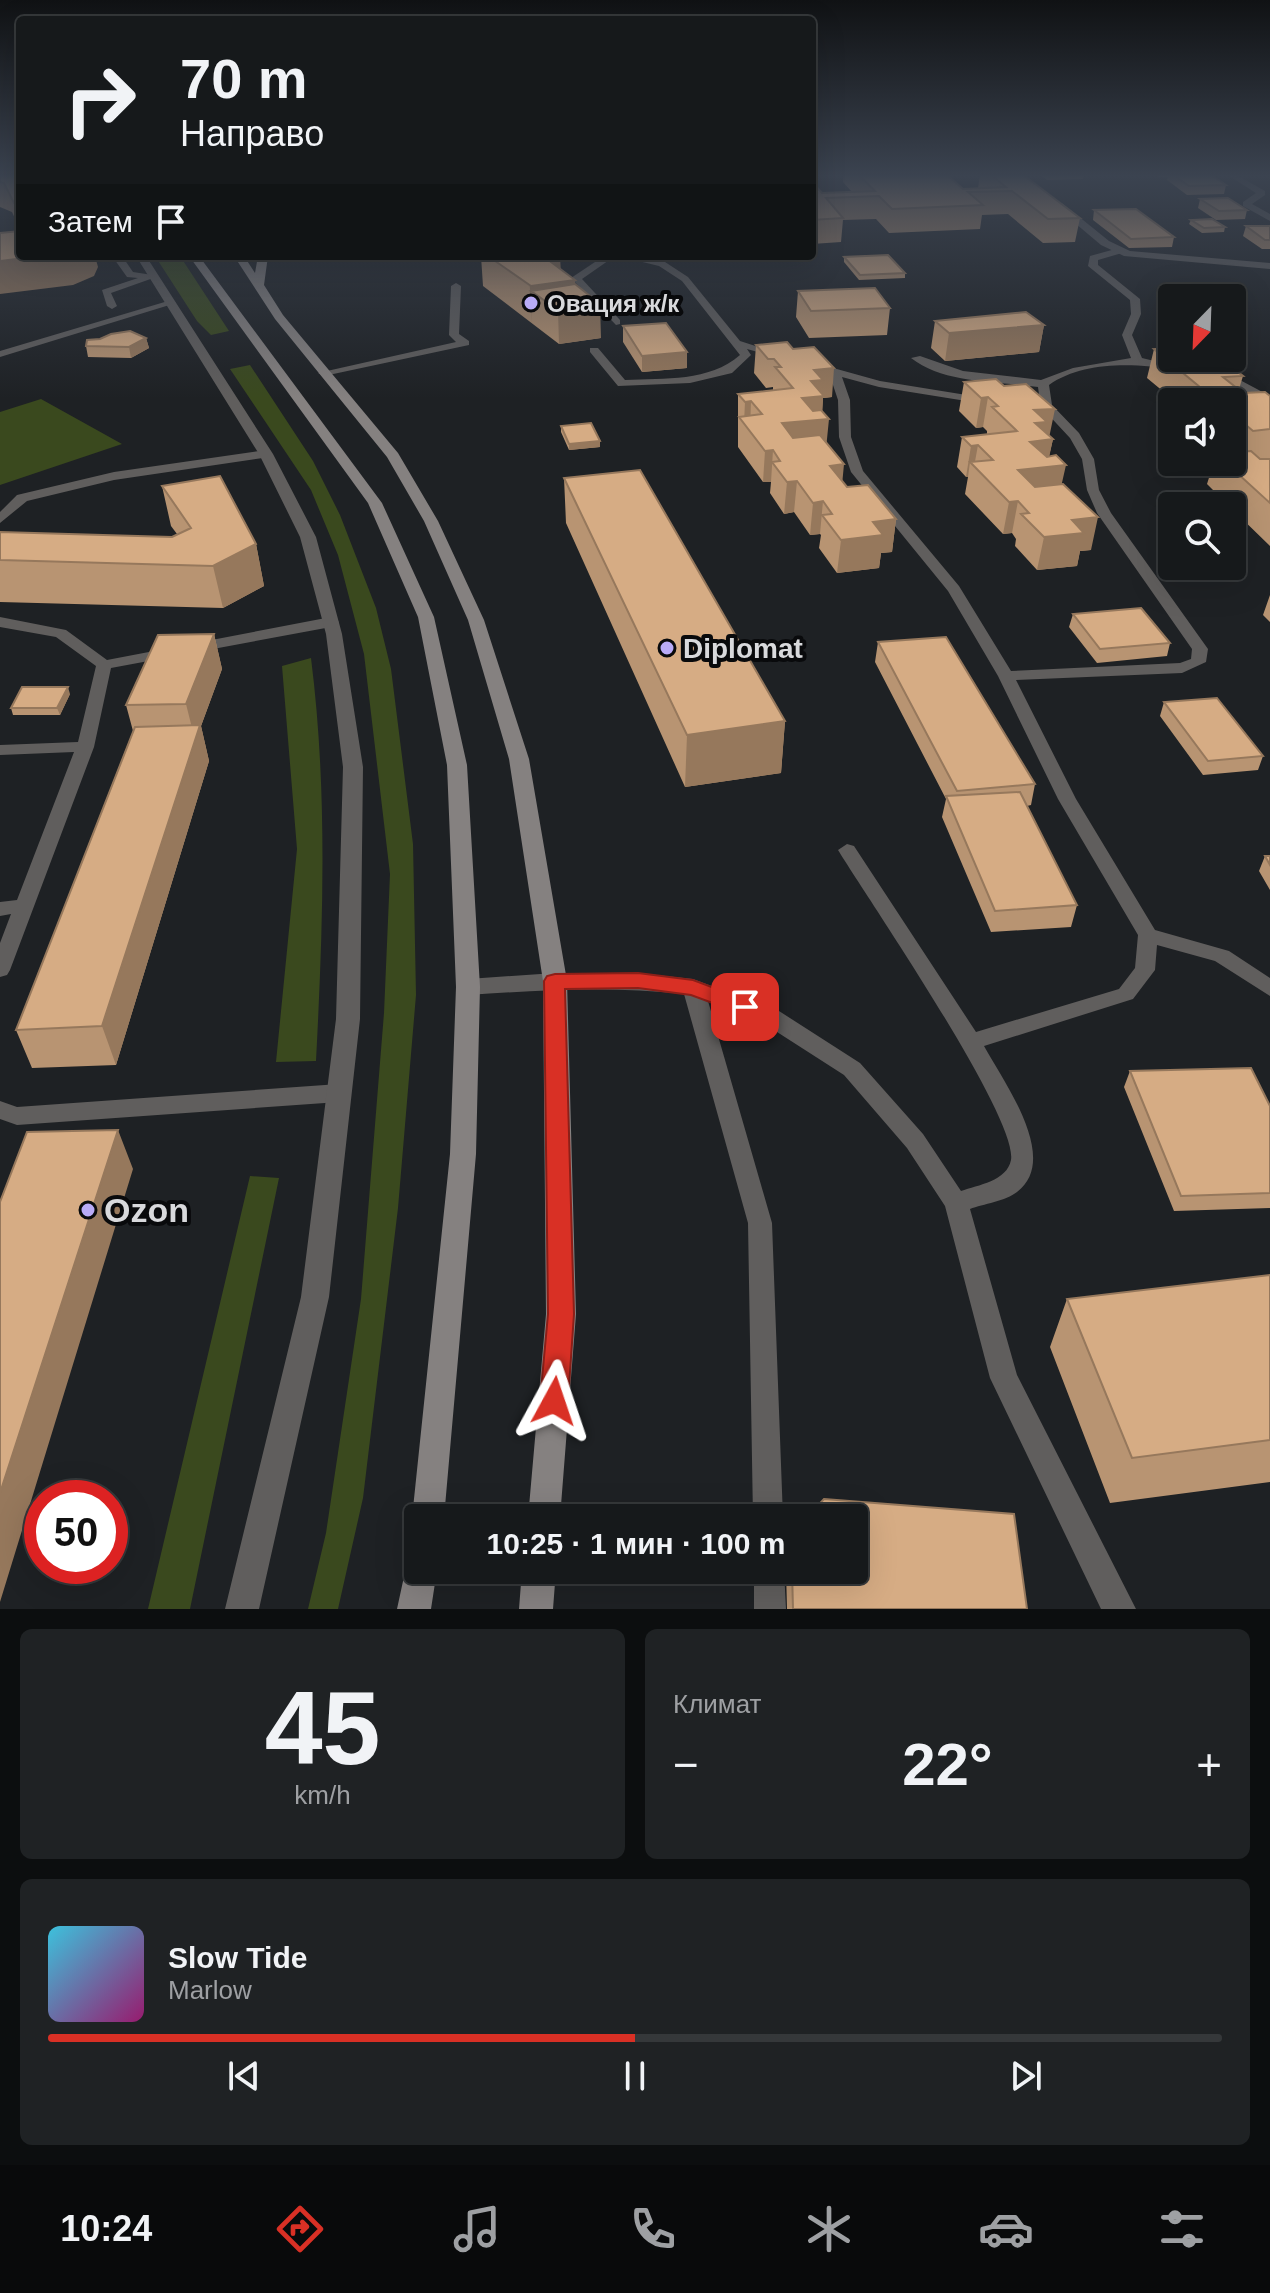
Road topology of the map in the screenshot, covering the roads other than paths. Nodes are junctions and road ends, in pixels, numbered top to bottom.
1 (1116, 249) edge
2 (1119, 251) junction
3 (120, 260) edge
4 (144, 260) edge
5 (197, 260) edge
6 (241, 260) edge
7 (262, 260) edge
8 (604, 260) edge
9 (642, 260) edge
10 (1270, 266) edge
11 (154, 276) junction
12 (456, 286) dead end
13 (258, 287) junction
14 (171, 303) junction
15 (112, 306) dead end
16 (616, 322) dead end
17 (737, 343) junction
18 (594, 350) edge
19 (0, 354) edge
20 (916, 358) dead end
21 (793, 359) edge
22 (1138, 361) junction
23 (807, 363) edge
24 (1158, 365) edge
25 (834, 371) junction
26 (324, 373) junction
27 (1206, 374) edge
28 (1043, 384) junction
29 (1270, 401) edge
30 (1004, 403) edge
31 (1018, 404) edge
32 (1046, 406) junction
33 (266, 454) junction
34 (0, 519) edge
35 (0, 622) edge
36 (331, 622) junction
37 (104, 665) junction
38 (1006, 676) junction
39 (85, 747) junction
40 (0, 750) edge
41 (847, 850) dead end
42 (25, 905) junction
43 (0, 909) edge
44 (1148, 935) junction
45 (0, 970) edge
46 (555, 981) junction
47 (468, 987) junction
48 (693, 987) junction
49 (1270, 988) edge
50 (971, 1042) junction
51 (339, 1093) junction
52 (0, 1110) edge
53 (956, 1203) junction
54 (429, 1504) edge
55 (545, 1504) edge
56 (768, 1504) edge
57 (418, 1584) edge
58 (538, 1584) edge
59 (769, 1584) edge
60 (242, 1609) edge
61 (414, 1609) edge
62 (536, 1609) edge
63 (770, 1609) edge
64 (1120, 1609) edge

1 - 2 street
2 - 10 street
2 - 22 lane
3 - 11 lane
4 - 11 street
5 - 47 main road
6 - 13 main road
7 - 13 main road
8 - 16 lane
9 - 17 lane
11 - 14 street
11 - 15 lane
12 - 26 lane
13 - 26 main road
14 - 19 lane
14 - 33 street
17 - 18 lane
17 - 21 lane
20 - 28 lane
22 - 24 lane
22 - 28 lane
23 - 25 lane
25 - 30 lane
25 - 38 lane
26 - 46 main road
27 - 29 lane
28 - 32 lane
31 - 32 lane
32 - 38 lane
33 - 34 lane
33 - 36 street
35 - 37 lane
36 - 37 lane
36 - 51 street
37 - 39 lane
38 - 44 lane
39 - 40 lane
39 - 42 lane
41 - 50 lane
42 - 43 lane
42 - 45 lane
44 - 49 lane
44 - 50 lane
46 - 47 lane
46 - 48 lane
46 - 55 main road
47 - 54 main road
48 - 53 lane
48 - 56 lane
50 - 53 lane
51 - 52 lane
51 - 60 street
53 - 64 lane
57 - 61 main road
58 - 62 main road
59 - 63 lane

